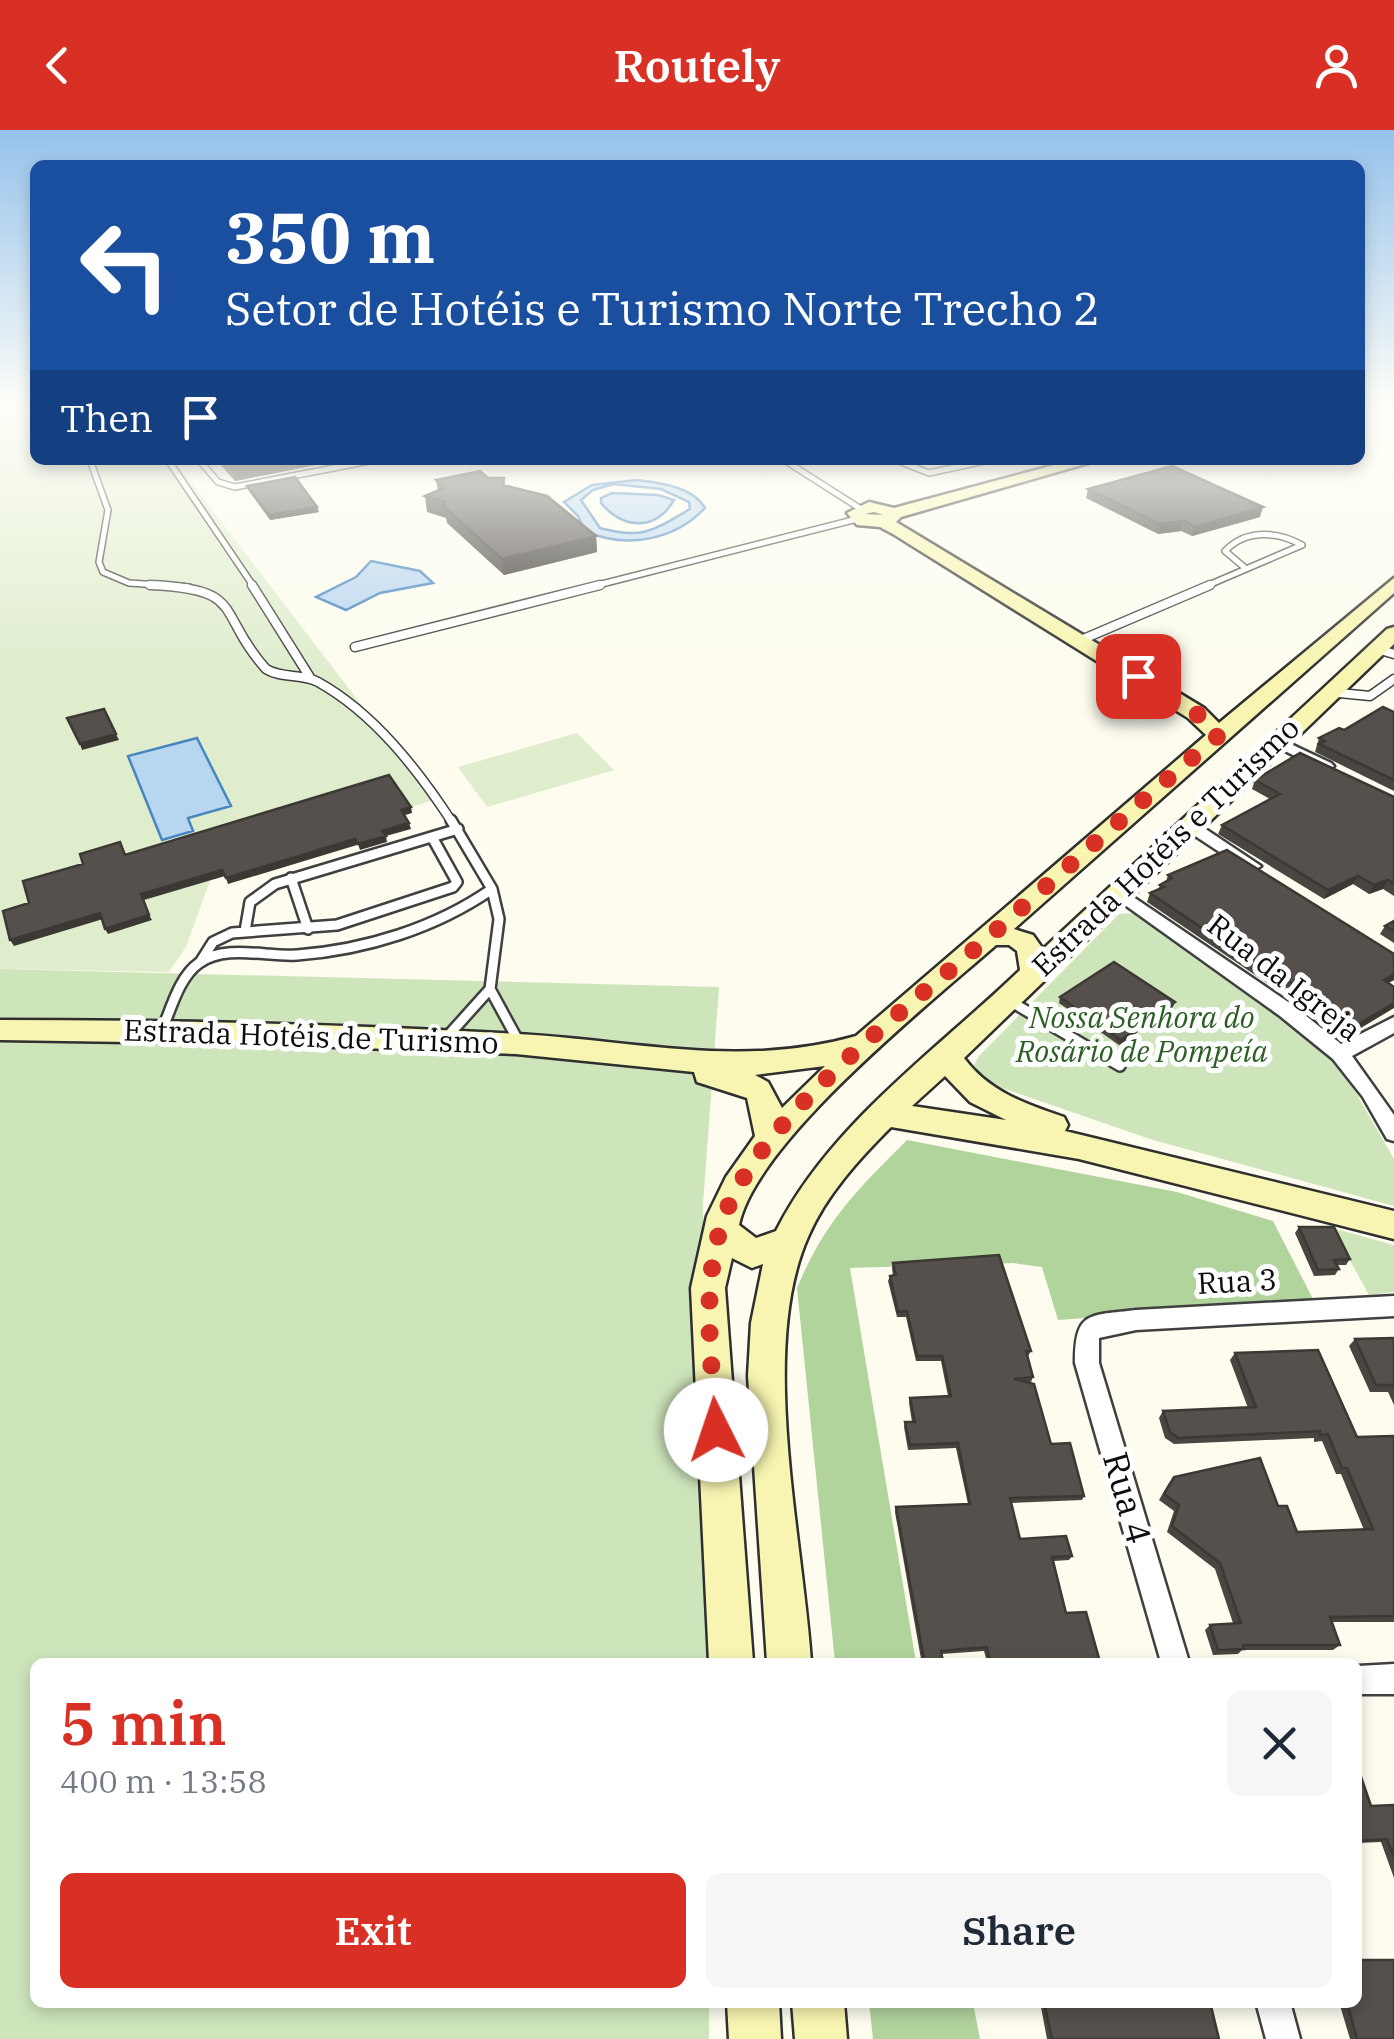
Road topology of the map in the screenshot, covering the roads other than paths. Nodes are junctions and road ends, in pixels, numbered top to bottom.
1 (104, 494) edge
2 (191, 494) edge
3 (842, 494) edge
4 (958, 494) edge
5 (876, 514) junction
6 (1244, 567) junction
7 (1393, 585) edge
8 (1081, 640) junction
9 (1388, 645) edge
10 (355, 647) dead end
11 (311, 679) junction
12 (1394, 679) edge
13 (1280, 682) junction
14 (1325, 695) junction
15 (1196, 713) junction
16 (1238, 719) junction
17 (1219, 735) junction
18 (1278, 742) junction
19 (1344, 776) edge
20 (1189, 825) junction
21 (458, 830) junction
22 (432, 836) junction
23 (1268, 875) edge
24 (291, 878) junction
25 (492, 889) junction
26 (1117, 891) junction
27 (308, 928) junction
28 (245, 931) junction
29 (990, 936) junction
30 (200, 962) junction
31 (1034, 971) junction
32 (490, 989) junction
33 (1007, 1000) junction
34 (1394, 1024) edge
35 (0, 1030) edge
36 (162, 1030) junction
37 (442, 1042) junction
38 (520, 1044) junction
39 (865, 1044) junction
40 (1340, 1054) junction
41 (622, 1056) junction
42 (948, 1057) junction
43 (1120, 1066) dead end
44 (1370, 1092) junction
45 (1394, 1092) edge
46 (887, 1114) junction
47 (1394, 1133) edge
48 (771, 1138) junction
49 (1146, 1158) junction
50 (1394, 1225) edge
51 (720, 1230) junction
52 (788, 1240) junction
53 (1394, 1306) edge
54 (1087, 1333) joint
55 (731, 1658) edge
56 (789, 1658) edge
57 (1174, 1658) edge
58 (1394, 1679) edge
59 (1362, 1680) edge
60 (753, 2008) edge
61 (818, 2008) edge
62 (1275, 2008) edge
63 (755, 2039) edge
64 (821, 2039) edge
65 (1283, 2039) edge

1 - 11 lane
2 - 11 lane
3 - 5 lane
4 - 5 main road
5 - 8 main road
5 - 10 lane
6 - 6 lane
6 - 8 lane
7 - 13 main road, Estrada Hotéis e Turismo
8 - 15 main road
9 - 14 main road, Estrada Hotéis e Turismo
11 - 21 lane
12 - 14 lane
13 - 14 main road
13 - 16 main road, Estrada Hotéis e Turismo
14 - 18 main road, Estrada Hotéis e Turismo
15 - 16 main road
15 - 17 main road
16 - 17 main road, Estrada Hotéis e Turismo
17 - 29 main road, Estrada Hotéis e Turismo
18 - 19 street
18 - 20 main road, Estrada Hotéis e Turismo
20 - 23 street
20 - 26 main road, Estrada Hotéis e Turismo
21 - 22 lane
21 - 25 lane
22 - 24 lane
22 - 27 lane
24 - 27 lane
24 - 28 lane
25 - 30 lane
25 - 32 lane
26 - 31 main road, Estrada Hotéis e Turismo
26 - 40 street, Rua da Igreja
27 - 28 lane
28 - 30 lane
29 - 31 main road
29 - 39 main road, Estrada Hotéis e Turismo
30 - 36 lane
31 - 33 main road, Estrada Hotéis e Turismo
32 - 37 lane
32 - 38 lane
33 - 42 main road, Estrada Hotéis e Turismo
33 - 43 lane
34 - 40 street
35 - 36 main road, Estrada Hotéis de Turismo
36 - 37 main road, Estrada Hotéis de Turismo
37 - 38 main road, Estrada Hotéis de Turismo
38 - 41 main road, Estrada Hotéis de Turismo
39 - 41 main road, Estrada Hotéis de Turismo
39 - 48 main road, Estrada Hotéis e Turismo
40 - 44 street, Rua da Igreja
41 - 48 main road, Estrada Hotéis de Turismo
42 - 46 main road, Estrada Hotéis e Turismo
42 - 49 main road
44 - 45 street
44 - 47 street, Rua da Igreja
46 - 49 main road
46 - 52 main road, Estrada Hotéis e Turismo
48 - 51 main road, Estrada Hotéis e Turismo
49 - 50 main road
51 - 52 main road
51 - 55 main road, Estrada Hotéis e Turismo
52 - 56 main road, Estrada Hotéis e Turismo
53 - 54 street, Rua 3
54 - 57 street, Rua 4
58 - 59 street
60 - 63 main road
61 - 64 main road
62 - 65 street

